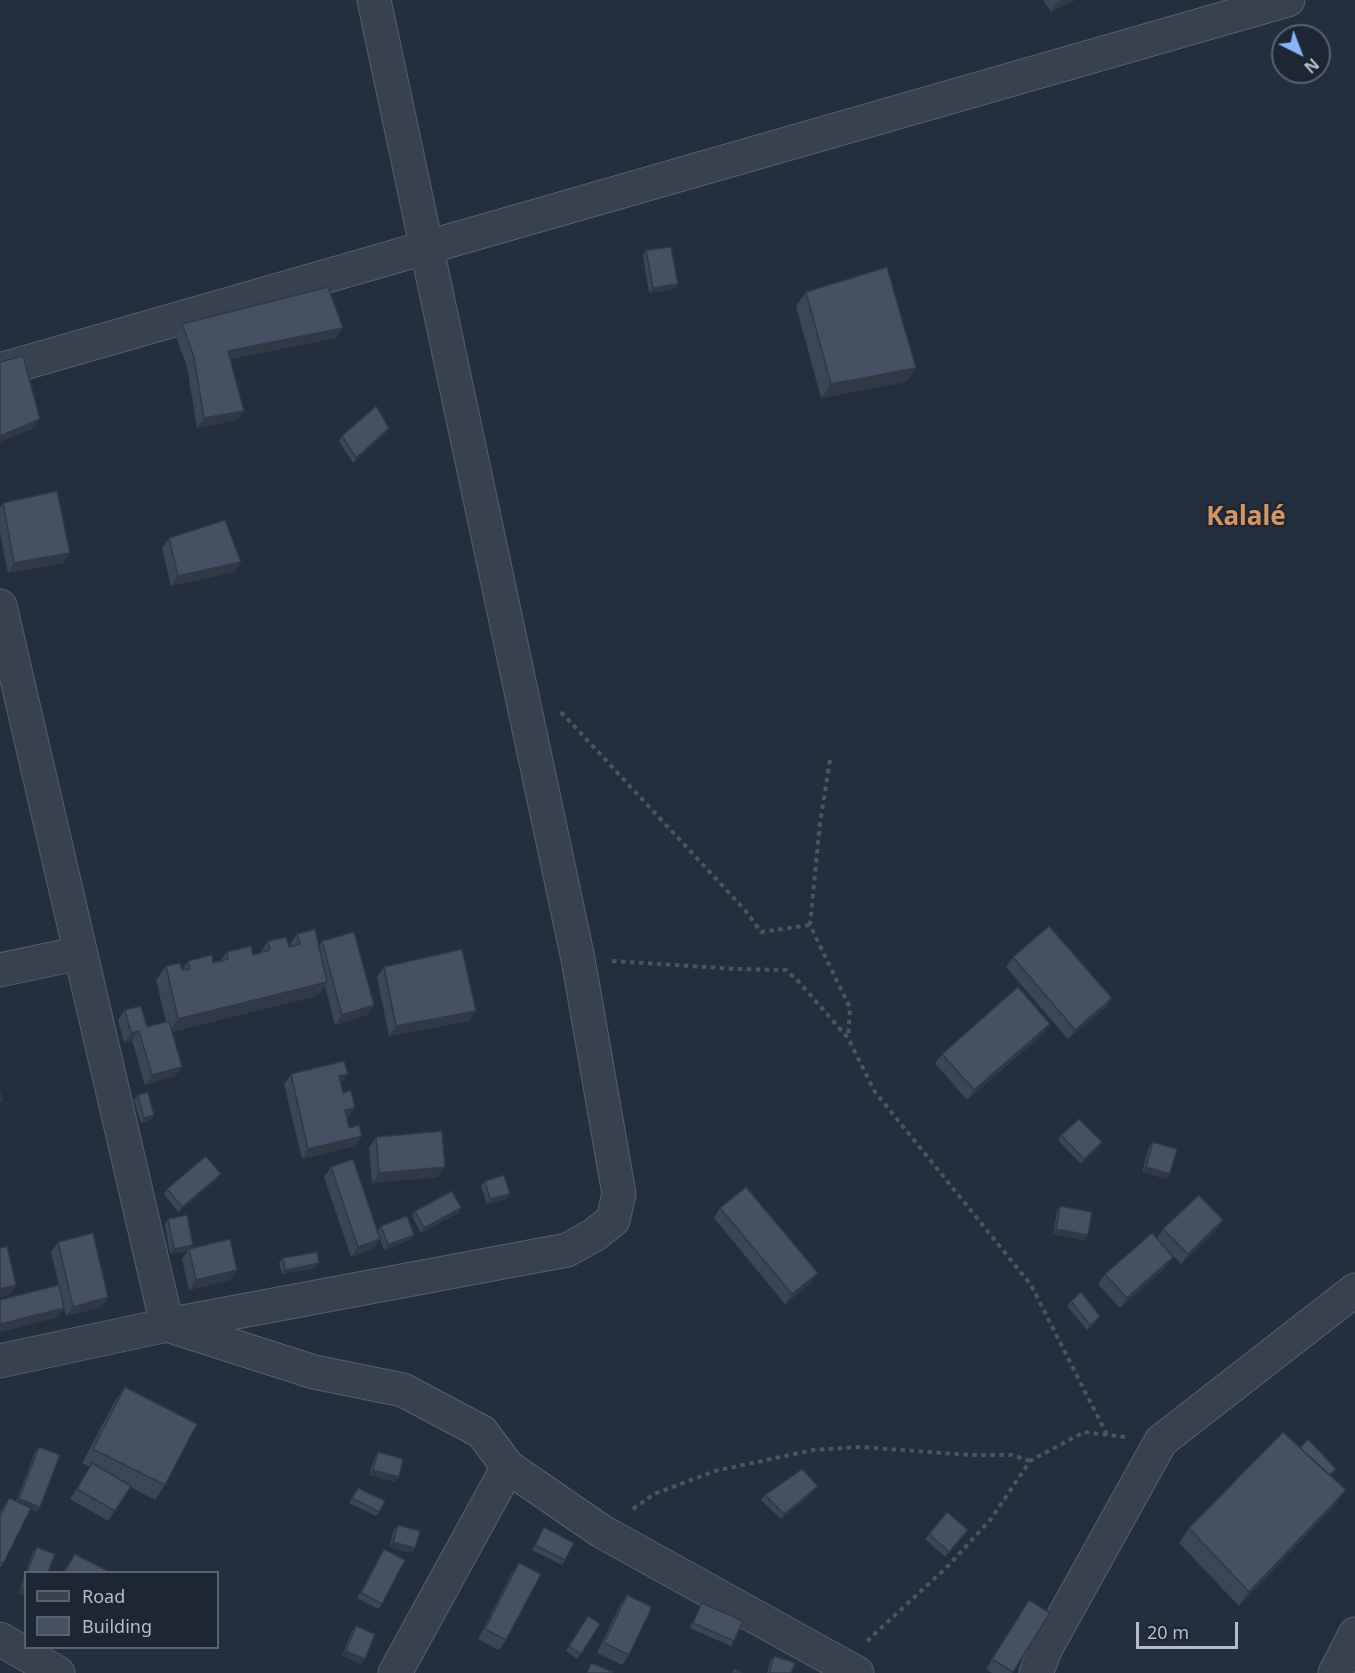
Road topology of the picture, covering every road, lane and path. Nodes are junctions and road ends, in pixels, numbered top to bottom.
1 (374, 0) edge
2 (1288, 0) edge
3 (427, 247) junction
4 (0, 370) edge
5 (0, 606) edge
6 (555, 706) dead end
7 (830, 760) dead end
8 (810, 925) junction
9 (80, 953) junction
10 (578, 959) junction
11 (0, 970) edge
12 (848, 1038) junction
13 (1355, 1290) edge
14 (167, 1325) junction
15 (0, 1361) edge
16 (1107, 1435) junction
17 (1161, 1441) junction
18 (1030, 1461) junction
19 (508, 1467) junction
20 (601, 1531) junction
21 (1355, 1634) edge
22 (0, 1639) edge
23 (849, 1669) edge
24 (58, 1673) edge
25 (395, 1673) edge
26 (1036, 1673) edge
27 (1335, 1673) edge

1 - 3 street
2 - 3 street
3 - 4 street
3 - 10 street
5 - 9 street
6 - 8 path
7 - 8 path
8 - 12 path
9 - 11 street
9 - 14 street
10 - 12 path
10 - 14 street
12 - 16 path
13 - 17 street
14 - 15 street
14 - 19 street
16 - 17 path
16 - 18 path
17 - 26 street
18 - 20 path
18 - 23 path
19 - 20 street
19 - 25 street
20 - 23 street
21 - 27 street
22 - 24 street

